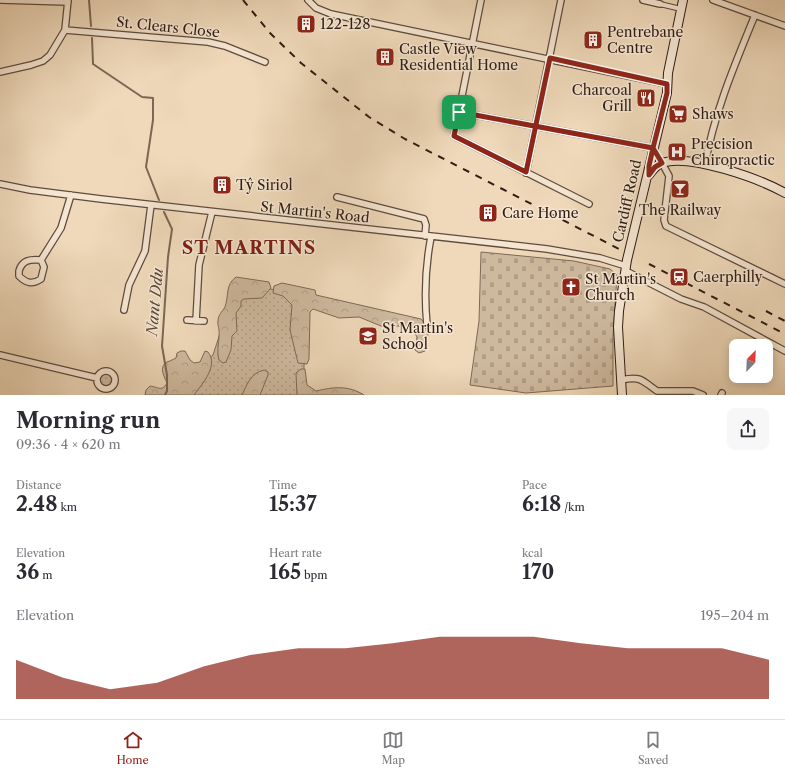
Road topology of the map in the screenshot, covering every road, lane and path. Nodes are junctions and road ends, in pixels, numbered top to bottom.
1 (0, 0) edge
2 (308, 0) edge
3 (481, 0) edge
4 (561, 0) edge
5 (643, 0) edge
6 (712, 0) edge
7 (68, 1) edge
8 (660, 4) joint
9 (682, 4) edge
10 (755, 15) junction
11 (785, 26) edge
12 (65, 30) junction
13 (472, 43) junction
14 (550, 58) junction
15 (265, 62) dead end
16 (0, 72) edge
17 (667, 84) junction
18 (459, 112) junction
19 (536, 126) junction
20 (653, 148) junction
21 (662, 163) junction
22 (705, 165) junction
23 (526, 172) junction
24 (649, 175) junction
25 (0, 184) edge
26 (785, 193) edge
27 (71, 195) junction
28 (337, 197) dead end
29 (590, 204) dead end
30 (151, 205) junction
31 (212, 212) junction
32 (425, 236) junction
33 (431, 237) junction
34 (41, 260) junction
35 (626, 269) junction
36 (785, 284) edge
37 (124, 310) dead end
38 (187, 320) dead end
39 (196, 321) junction
40 (204, 321) dead end
41 (427, 325) dead end
42 (785, 351) edge
43 (0, 355) edge
44 (98, 378) dead end
45 (621, 380) junction
46 (622, 395) edge
47 (703, 395) edge

1 - 7 street
2 - 13 street
3 - 13 street
4 - 14 street
5 - 8 street
6 - 10 street
7 - 12 street
8 - 9 street
9 - 17 main road, Cardiff Road
10 - 11 street
10 - 22 street
12 - 15 street, St. Clears Close
12 - 16 street
13 - 14 street
13 - 18 street
14 - 17 street
14 - 19 street
17 - 20 main road, Cardiff Road
18 - 19 street
18 - 23 street
19 - 20 street
19 - 23 street
20 - 21 main road
20 - 24 main road, Cardiff Road
21 - 22 main road
21 - 24 main road
21 - 36 street
22 - 26 main road
23 - 29 street
24 - 35 main road, Cardiff Road
25 - 27 street, St Martin's Road
27 - 30 street, St Martin's Road
27 - 34 street
28 - 32 street
30 - 31 street, St Martin's Road
30 - 37 street
31 - 32 street, St Martin's Road
31 - 39 street
32 - 33 street, St Martin's Road
33 - 35 street, St Martin's Road
33 - 41 street
34 - 34 street
35 - 42 street, St Martin's Road
35 - 45 main road, Cardiff Road
38 - 39 street
39 - 40 street
43 - 44 street
45 - 46 main road, Cardiff Road
45 - 47 street

